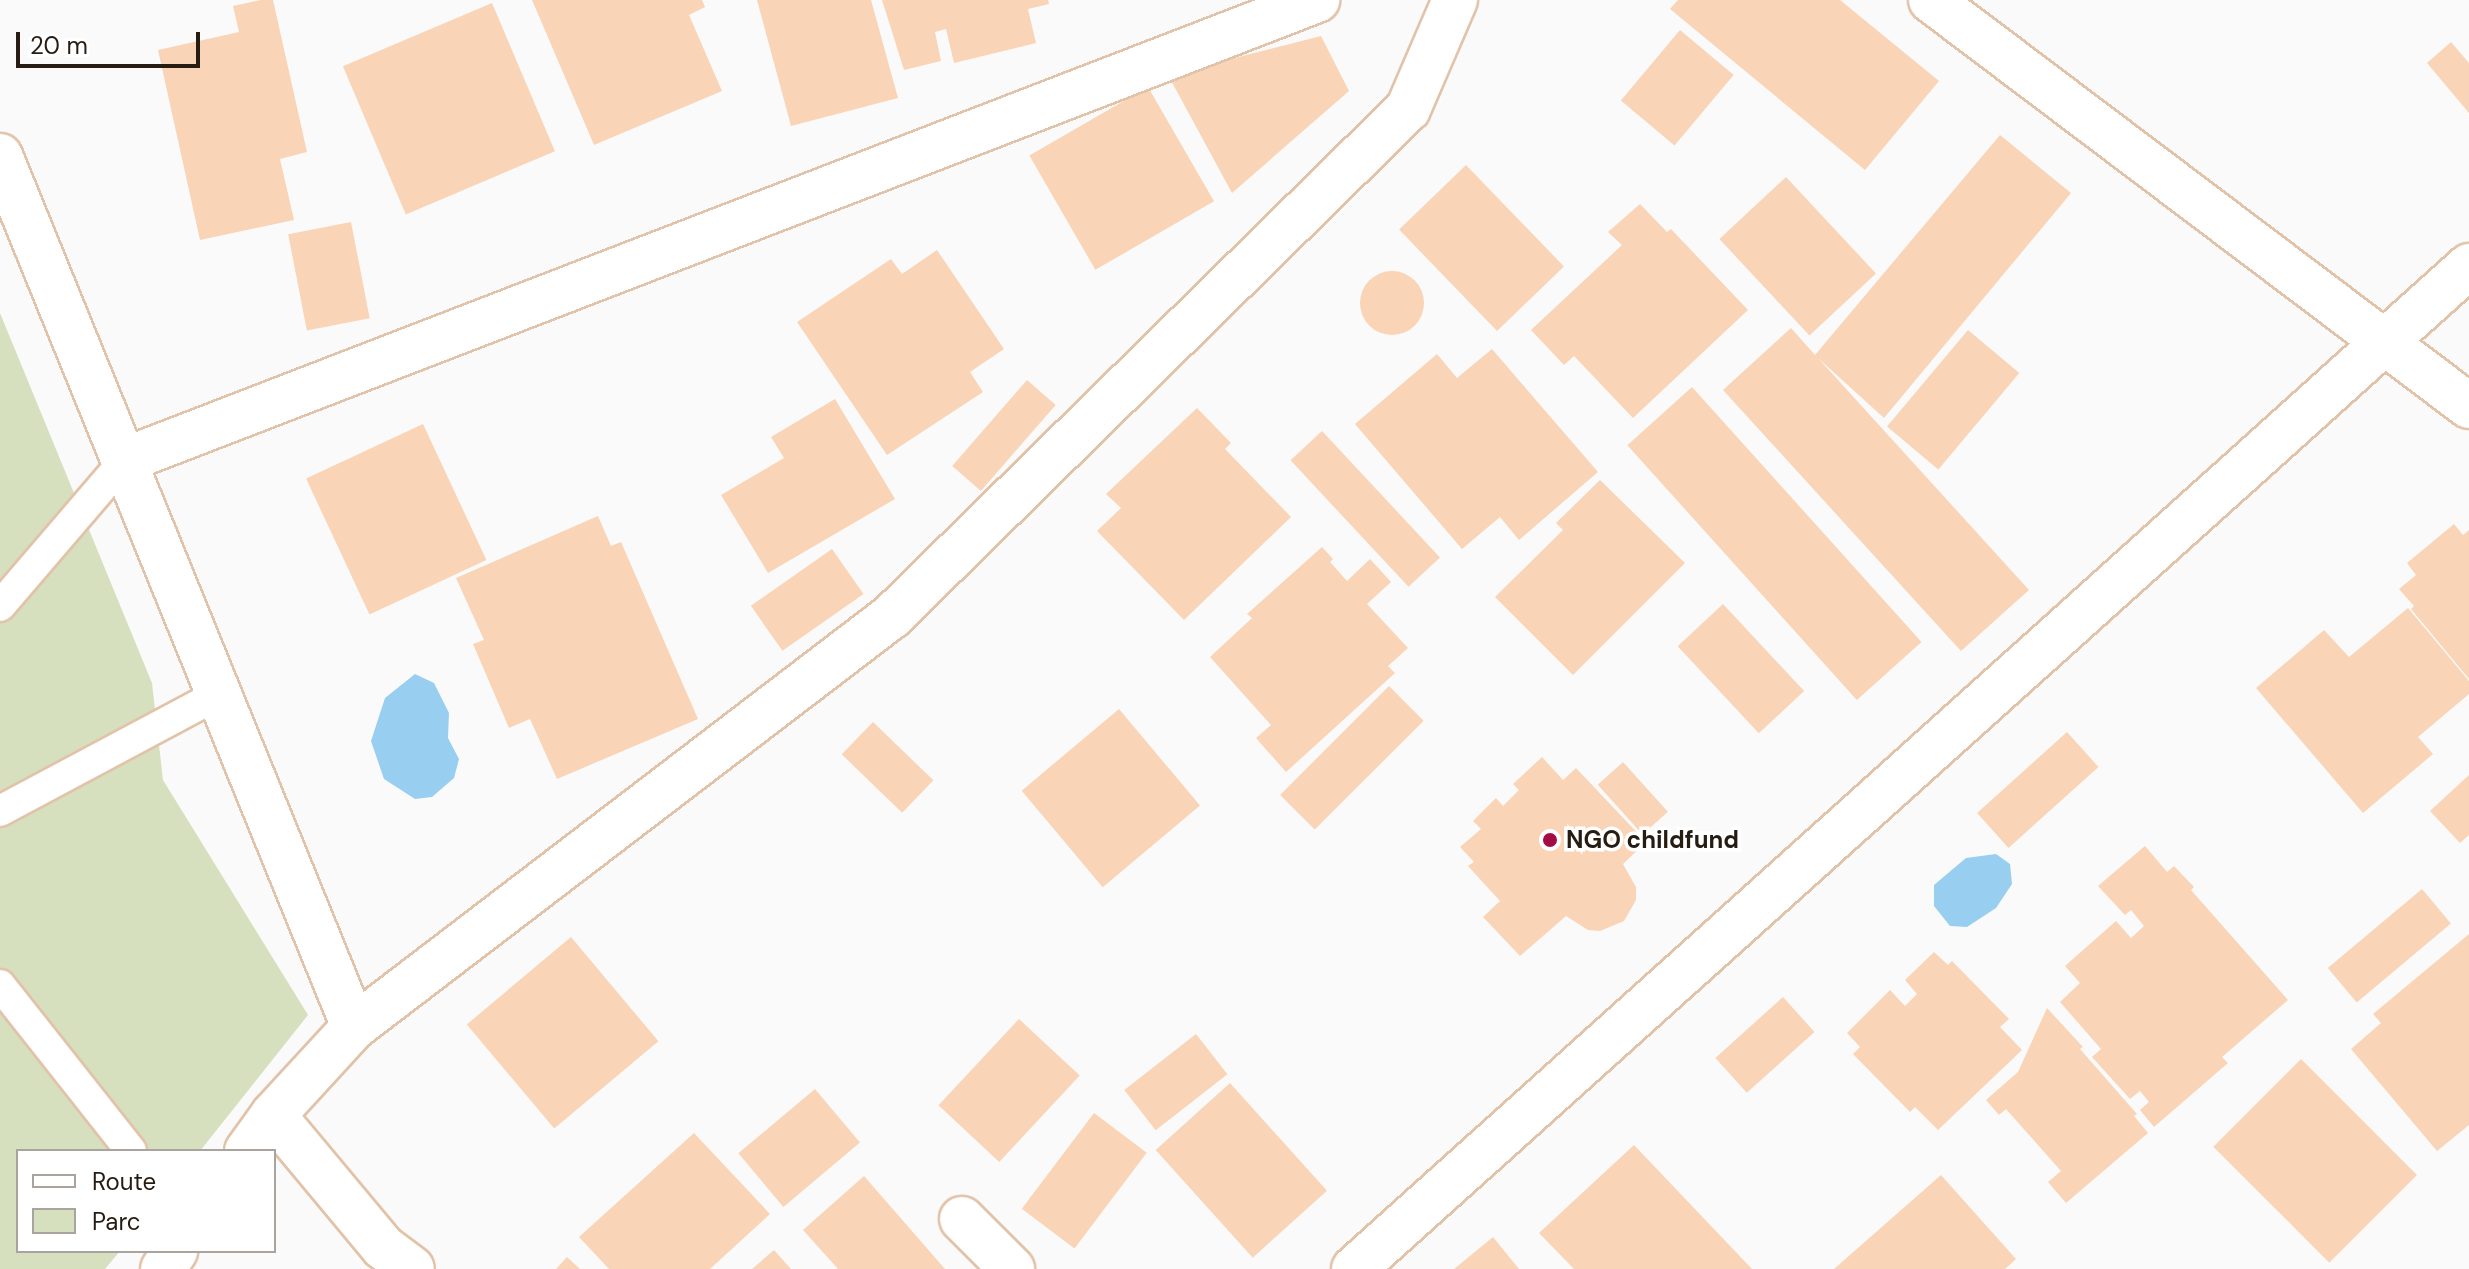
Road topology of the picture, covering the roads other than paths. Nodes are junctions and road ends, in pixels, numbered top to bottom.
1 (1317, 0) edge
2 (1455, 0) edge
3 (1931, 0) edge
4 (0, 156) edge
5 (2469, 266) edge
6 (2386, 343) junction
7 (2469, 406) edge
8 (125, 460) junction
9 (0, 606) edge
10 (219, 694) junction
11 (0, 811) edge
12 (0, 985) edge
13 (354, 1027) junction
14 (273, 1115) junction
15 (129, 1149) edge
16 (248, 1149) edge
17 (962, 1219) dead end
18 (412, 1269) edge
19 (1012, 1269) edge
20 (1354, 1269) edge

1 - 8 street
2 - 13 street
3 - 6 street
4 - 8 street
5 - 6 street
6 - 7 street
6 - 20 street
8 - 9 lane
8 - 10 street
10 - 11 lane
10 - 13 street
12 - 15 lane
13 - 14 street
14 - 16 street
14 - 18 street
17 - 19 street

